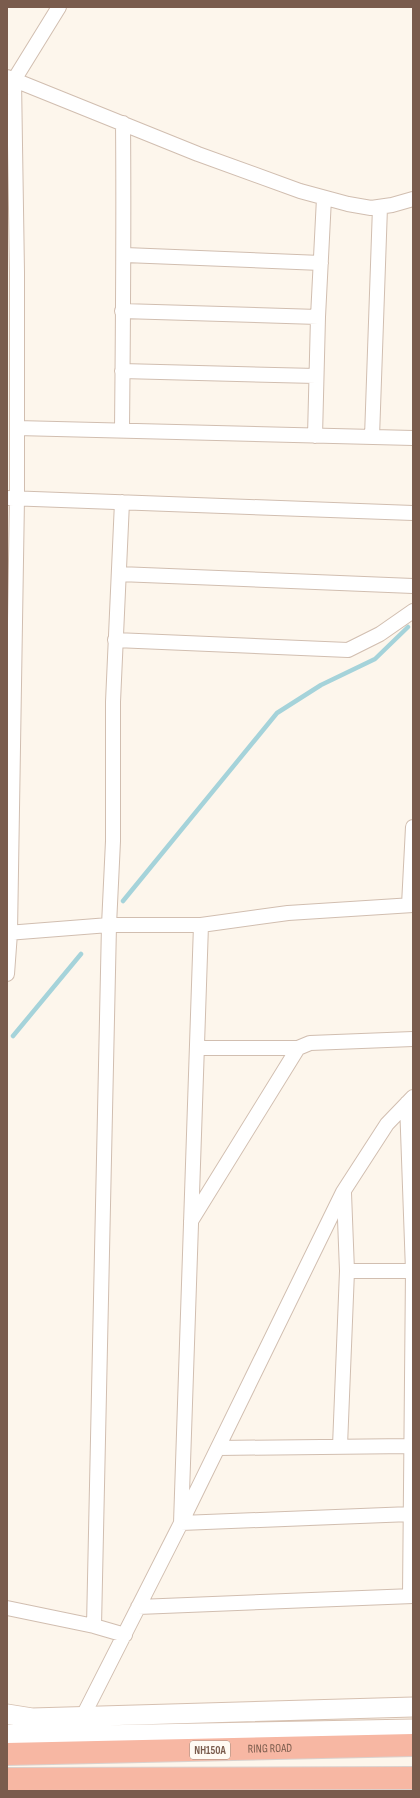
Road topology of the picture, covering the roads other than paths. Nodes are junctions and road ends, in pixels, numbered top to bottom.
1 (59, 7) edge
2 (9, 83) edge
3 (123, 123) junction
4 (324, 198) junction
5 (413, 199) edge
6 (380, 207) junction
7 (125, 255) junction
8 (321, 263) junction
9 (12, 274) edge
10 (122, 312) junction
11 (318, 317) junction
12 (122, 371) junction
13 (316, 376) junction
14 (17, 428) junction
15 (122, 430) junction
16 (315, 436) junction
17 (372, 437) junction
18 (413, 438) edge
19 (12, 498) edge
20 (122, 502) junction
21 (413, 513) edge
22 (119, 574) junction
23 (11, 583) edge
24 (413, 586) edge
25 (413, 611) edge
26 (115, 640) junction
27 (413, 827) edge
28 (411, 905) edge
29 (110, 925) junction
30 (201, 925) junction
31 (8, 933) edge
32 (7, 974) edge
33 (413, 1039) edge
34 (197, 1048) junction
35 (298, 1048) junction
36 (410, 1100) edge
37 (344, 1192) junction
38 (190, 1222) junction
39 (347, 1271) junction
40 (413, 1271) edge
41 (340, 1446) junction
42 (411, 1446) junction
43 (218, 1448) junction
44 (411, 1514) junction
45 (181, 1523) junction
46 (411, 1596) edge
47 (138, 1607) junction
48 (7, 1608) edge
49 (94, 1626) junction
50 (125, 1635) junction
51 (413, 1707) edge
52 (7, 1714) edge
53 (83, 1716) junction
54 (413, 1729) edge
55 (7, 1734) edge
56 (413, 1745) edge
57 (7, 1754) edge
58 (413, 1778) edge
59 (7, 1779) edge

1 - 2 street
2 - 3 street
2 - 9 street
3 - 4 street
3 - 7 street
4 - 6 street
4 - 8 street
5 - 6 street
6 - 17 street
7 - 8 street
7 - 10 street
8 - 11 street
9 - 14 street
10 - 11 street
10 - 12 street
11 - 13 street
12 - 13 street
12 - 15 street
13 - 16 street
14 - 15 street
14 - 19 street
15 - 16 street
16 - 17 street
17 - 18 street
19 - 20 street
19 - 23 street
20 - 21 street
20 - 22 street
22 - 24 street
22 - 26 street
23 - 31 street
25 - 26 street
26 - 29 street
27 - 28 street
28 - 30 street
29 - 30 street
29 - 31 street
29 - 49 street
30 - 34 street
31 - 32 street
33 - 35 street
34 - 35 street
34 - 38 street
35 - 38 street
36 - 37 street
36 - 40 street
37 - 39 street
37 - 43 street
38 - 45 street
39 - 40 street
39 - 41 street
40 - 42 street
41 - 42 street
41 - 43 street
42 - 44 street
43 - 45 street
44 - 45 street
44 - 46 street
45 - 47 street
46 - 47 street
47 - 50 street
48 - 49 street
49 - 50 street
50 - 53 street
51 - 53 street
52 - 53 street
54 - 55 street
56 - 57 highway, RING ROAD / NH150A
58 - 59 highway

